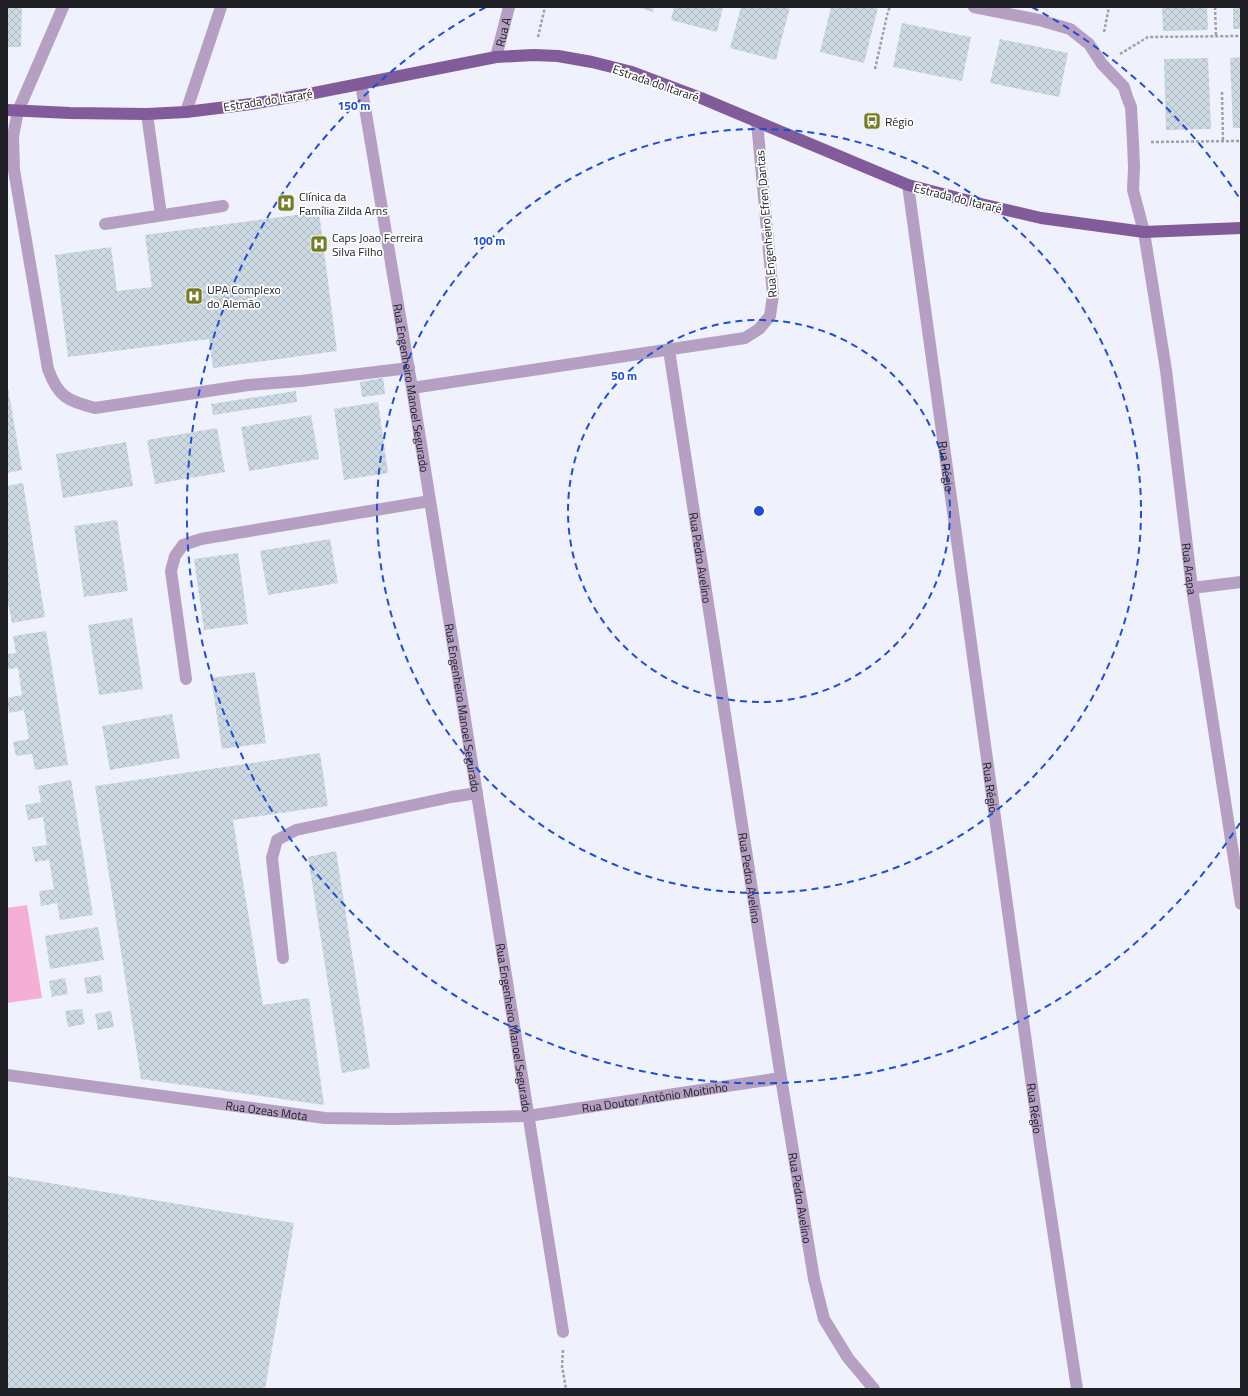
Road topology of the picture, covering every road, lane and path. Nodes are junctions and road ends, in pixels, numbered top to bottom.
1 (63, 7) edge
2 (221, 7) edge
3 (509, 7) edge
4 (545, 7) edge
5 (890, 7) edge
6 (974, 7) edge
7 (1215, 7) edge
8 (1241, 36) edge
9 (1216, 37) junction
10 (534, 54) junction
11 (496, 57) junction
12 (1102, 64) junction
13 (875, 69) dead end
14 (361, 84) junction
15 (1222, 92) dead end
16 (12, 111) edge
17 (186, 112) junction
18 (146, 114) junction
19 (757, 122) junction
20 (1224, 141) junction
21 (1241, 141) edge
22 (1133, 143) junction
23 (908, 185) junction
24 (223, 206) dead end
25 (161, 215) junction
26 (105, 224) dead end
27 (1241, 228) edge
28 (1144, 232) junction
29 (669, 350) junction
30 (409, 368) junction
31 (412, 388) junction
32 (430, 501) junction
33 (1241, 582) edge
34 (1192, 588) junction
35 (186, 679) dead end
36 (477, 794) junction
37 (1239, 871) edge
38 (1241, 904) edge
39 (284, 958) dead end
40 (7, 1075) edge
41 (781, 1078) junction
42 (528, 1116) junction
43 (563, 1332) joint
44 (566, 1389) edge
45 (874, 1389) edge
46 (1077, 1389) edge

1 - 16 street
2 - 17 street
3 - 11 street, Rua A
4 - 10 path
5 - 13 path
6 - 12 street, Rua Arapa
7 - 9 path
8 - 9 path
9 - 12 path
10 - 11 main road, Estrada do Itararé
10 - 19 main road, Estrada do Itararé
11 - 14 main road, Estrada do Itararé
12 - 22 street, Rua Arapa
14 - 17 main road, Estrada do Itararé
14 - 30 street, Rua Engenheiro Manoel Segurado
15 - 20 path
16 - 18 main road, Estrada do Itararé
16 - 30 street
17 - 18 main road, Estrada do Itararé
18 - 25 street
19 - 23 main road, Estrada do Itararé
19 - 29 street, Rua Engenheiro Efren Dantas
20 - 21 path
20 - 22 path
22 - 28 street, Rua Arapa
23 - 28 main road, Estrada do Itararé
23 - 46 street, Rua Régio
24 - 25 street
25 - 26 street
27 - 28 main road, Estrada do Itararé
28 - 34 street, Rua Arapa
29 - 31 street, Rua Engenheiro Efren Dantas
29 - 41 street, Rua Pedro Avelino
30 - 31 street, Rua Engenheiro Manoel Segurado
31 - 32 street, Rua Engenheiro Manoel Segurado
32 - 35 street
32 - 36 street, Rua Engenheiro Manoel Segurado
33 - 34 street
34 - 37 street, Rua Arapa
36 - 39 street
36 - 42 street, Rua Engenheiro Manoel Segurado
37 - 38 street, Rua Arapa
40 - 42 street, Rua Ozeas Mota
41 - 42 street, Rua Doutor Antônio Moitinho
41 - 45 street, Rua Pedro Avelino
42 - 43 street, Rua Engenheiro Manoel Segurado
43 - 44 path

